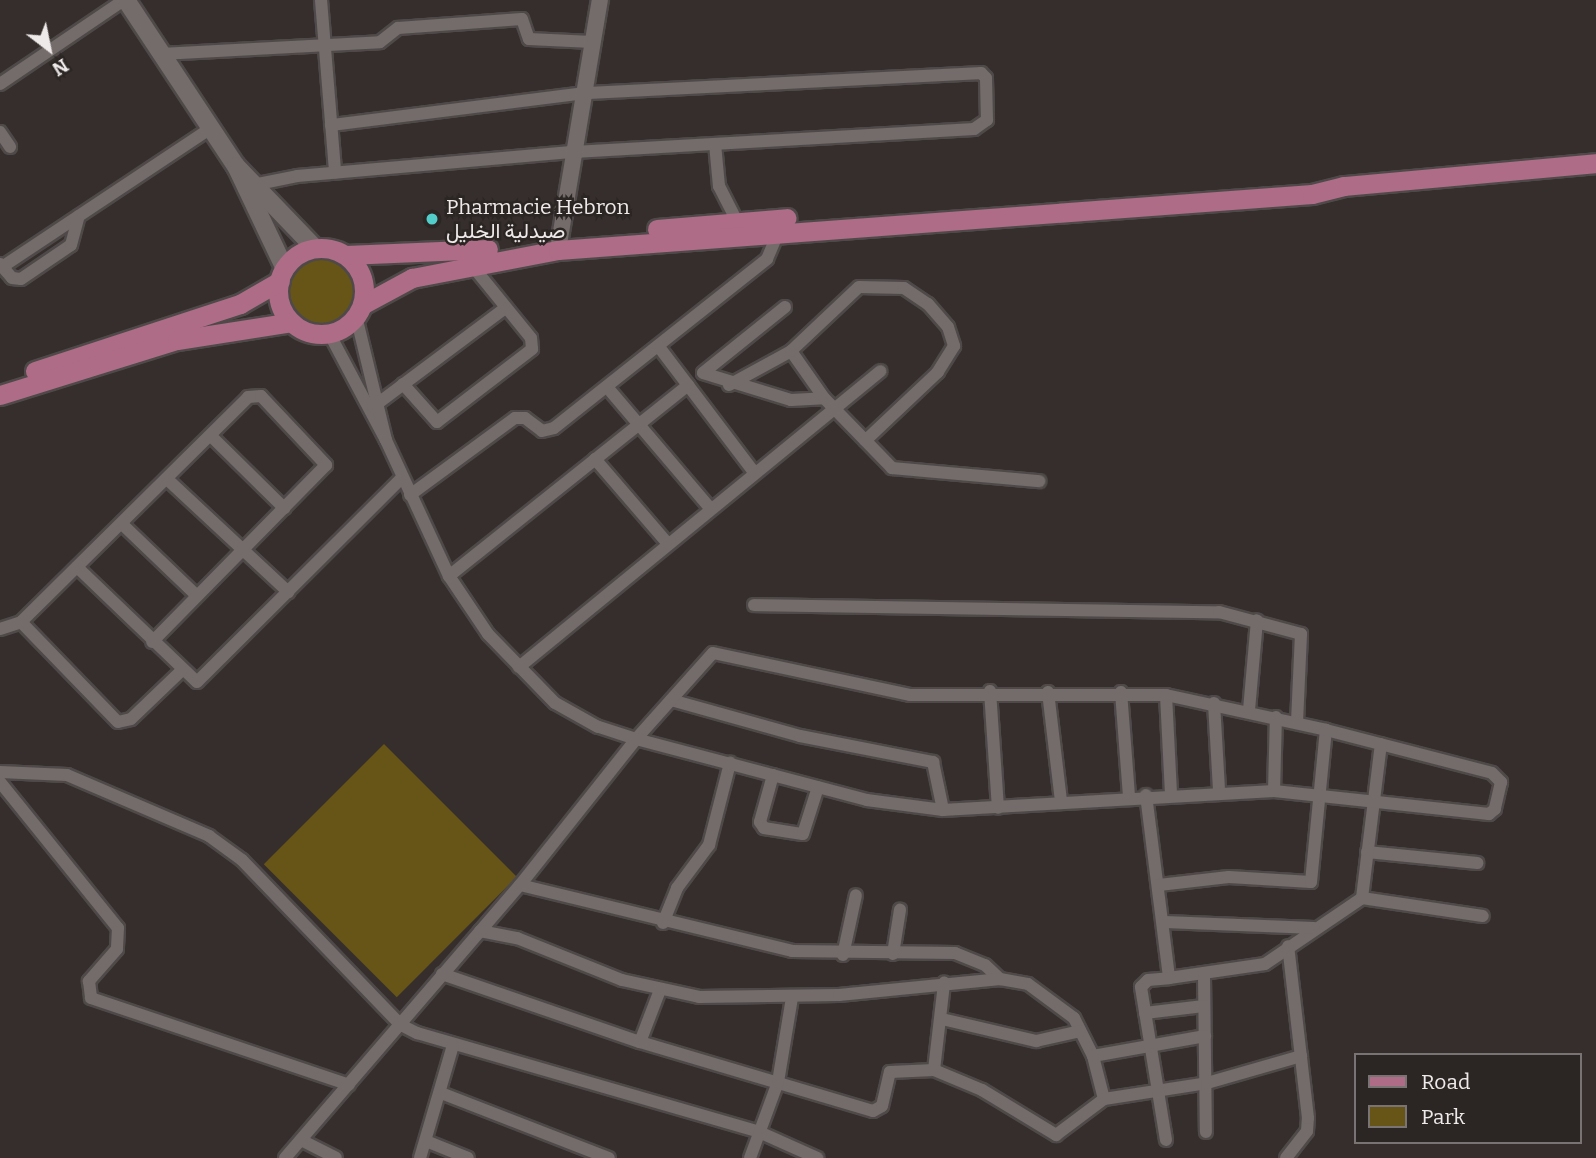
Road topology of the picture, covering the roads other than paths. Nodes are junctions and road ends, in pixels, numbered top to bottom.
1 (125, 0) edge
2 (321, 0) edge
3 (600, 0) edge
4 (593, 42) junction
5 (325, 44) junction
6 (161, 54) junction
7 (0, 67) edge
8 (4, 81) edge
9 (584, 93) junction
10 (331, 125) junction
11 (211, 128) junction
12 (0, 132) edge
13 (715, 144) junction
14 (10, 147) dead end
15 (574, 152) junction
16 (1596, 163) edge
17 (335, 172) junction
18 (249, 185) junction
19 (79, 216) junction
20 (736, 220) junction
21 (781, 225) junction
22 (559, 244) junction
23 (316, 248) junction
24 (345, 255) junction
25 (466, 257) junction
26 (1, 265) edge
27 (282, 275) junction
28 (785, 307) dead end
29 (504, 309) junction
30 (359, 310) junction
31 (292, 322) junction
32 (175, 333) junction
33 (329, 333) junction
34 (659, 347) junction
35 (791, 351) junction
36 (880, 371) dead end
37 (0, 382) edge
38 (403, 384) junction
39 (688, 385) junction
40 (729, 385) junction
41 (607, 387) junction
42 (0, 396) edge
43 (824, 398) junction
44 (373, 407) junction
45 (834, 409) junction
46 (638, 425) junction
47 (211, 436) junction
48 (865, 441) junction
49 (595, 459) junction
50 (754, 472) junction
51 (402, 478) junction
52 (167, 479) junction
53 (1039, 481) dead end
54 (410, 495) junction
55 (284, 508) junction
56 (710, 508) junction
57 (122, 524) junction
58 (668, 544) junction
59 (241, 551) junction
60 (77, 568) junction
61 (449, 576) junction
62 (288, 592) junction
63 (196, 595) junction
64 (754, 605) dead end
65 (1257, 620) junction
66 (21, 622) junction
67 (0, 629) edge
68 (152, 642) junction
69 (519, 667) junction
70 (181, 671) junction
71 (990, 691) junction
72 (1048, 692) junction
73 (1121, 692) junction
74 (1166, 695) junction
75 (671, 701) junction
76 (1214, 703) junction
77 (1249, 710) junction
78 (1276, 717) junction
79 (1297, 722) junction
80 (1326, 730) junction
81 (636, 739) junction
82 (1381, 744) junction
83 (730, 763) junction
84 (0, 772) edge
85 (773, 775) junction
86 (0, 782) edge
87 (818, 787) junction
88 (1219, 791) junction
89 (1274, 791) junction
90 (1171, 793) junction
91 (1319, 794) junction
92 (1146, 795) junction
93 (1129, 796) junction
94 (1373, 798) junction
95 (1061, 801) junction
96 (998, 808) junction
97 (943, 810) junction
98 (1367, 852) junction
99 (1477, 863) dead end
100 (1159, 884) junction
101 (520, 885) junction
102 (856, 895) dead end
103 (1363, 898) junction
104 (900, 910) dead end
105 (1483, 916) dead end
106 (1165, 922) junction
107 (663, 923) junction
108 (1314, 928) junction
109 (480, 931) junction
110 (1288, 946) junction
111 (893, 954) junction
112 (843, 955) junction
113 (442, 974) junction
114 (1204, 977) junction
115 (1169, 978) junction
116 (1000, 979) junction
117 (944, 983) junction
118 (660, 990) junction
119 (792, 997) junction
120 (1205, 1006) junction
121 (1145, 1013) junction
122 (942, 1019) junction
123 (401, 1025) junction
124 (1080, 1031) junction
125 (1205, 1036) junction
126 (640, 1042) junction
127 (1152, 1044) junction
128 (453, 1045) junction
129 (1093, 1056) junction
130 (1301, 1056) junction
131 (934, 1070) junction
132 (778, 1082) junction
133 (1207, 1083) junction
134 (349, 1085) junction
135 (1159, 1091) junction
136 (441, 1093) junction
137 (1104, 1100) junction
138 (759, 1132) junction
139 (1206, 1132) dead end
140 (301, 1140) junction
141 (1166, 1140) dead end
142 (426, 1141) junction
143 (285, 1158) edge
144 (336, 1158) edge
145 (420, 1158) edge
146 (468, 1158) edge
147 (609, 1158) edge
148 (750, 1158) edge
149 (817, 1158) edge
150 (1286, 1158) edge

1 - 6 main road
1 - 8 street
2 - 5 street
3 - 4 street
4 - 5 street
4 - 9 street
5 - 6 street
5 - 10 street
6 - 11 main road
7 - 8 street
9 - 10 street
9 - 13 street
9 - 15 street
10 - 17 street
11 - 18 main road
11 - 19 street
12 - 14 street
13 - 15 street
13 - 20 street
15 - 17 street
15 - 22 street
16 - 21 main road
17 - 18 street
18 - 23 main road
18 - 27 main road
19 - 26 street
19 - 26 street
20 - 21 main road
20 - 22 main road
21 - 22 main road
21 - 34 street
22 - 25 main road
23 - 24 main road
23 - 27 main road
24 - 25 main road
24 - 30 main road
25 - 29 street
25 - 30 main road
27 - 31 main road
27 - 32 main road
28 - 40 street
29 - 38 street
29 - 38 street
30 - 33 main road
30 - 44 street
31 - 32 main road
31 - 33 main road
32 - 37 main road
32 - 42 main road
33 - 44 street
34 - 39 street
34 - 41 street
35 - 40 street
35 - 43 street
35 - 48 street
36 - 45 street
38 - 44 street
39 - 46 street
39 - 50 street
40 - 43 street
41 - 46 street
41 - 54 street
43 - 45 street
44 - 51 street
45 - 48 street
45 - 50 street
46 - 49 street
46 - 56 street
47 - 52 street
47 - 55 street
47 - 55 street
48 - 53 street
49 - 58 street
49 - 61 street
50 - 56 street
51 - 54 street
51 - 62 street
52 - 57 street
52 - 59 street
54 - 61 street
55 - 59 street
56 - 58 street
57 - 60 street
57 - 63 street
58 - 69 street
59 - 62 street
59 - 63 street
60 - 66 street
60 - 68 street
61 - 69 street
62 - 70 street
63 - 68 street
64 - 65 street
65 - 77 street
65 - 79 street
66 - 67 street
66 - 70 street
68 - 70 street
69 - 81 street
71 - 72 street
71 - 75 street
71 - 96 street
72 - 73 street
72 - 95 street
73 - 74 street
73 - 93 street
74 - 76 street
74 - 90 street
75 - 81 street
75 - 97 street
76 - 77 street
76 - 88 street
77 - 78 street
78 - 79 street
78 - 89 street
79 - 80 street
80 - 82 street
80 - 91 street
81 - 83 street
81 - 101 street
82 - 94 street
82 - 94 street
83 - 85 street
83 - 107 street
84 - 123 street
85 - 87 street
85 - 87 street
86 - 134 street
87 - 97 street
88 - 89 street
88 - 90 street
89 - 91 street
90 - 92 street
91 - 94 street
91 - 100 street
92 - 93 street
92 - 100 street
93 - 95 street
94 - 98 street
95 - 96 street
96 - 97 street
98 - 99 street
98 - 103 street
100 - 106 street
101 - 107 street
101 - 109 street
102 - 112 street
103 - 105 street
103 - 108 street
104 - 111 street
106 - 108 street
106 - 115 street
107 - 112 street
108 - 110 street
109 - 113 street
109 - 118 street
110 - 114 street
110 - 130 street
111 - 112 street
111 - 116 street
113 - 123 street
113 - 126 street
114 - 115 street
114 - 120 street
115 - 121 street
116 - 117 street
116 - 124 street
117 - 119 street
117 - 122 street
118 - 119 street
118 - 126 street
119 - 132 street
120 - 121 street
120 - 125 street
121 - 127 street
122 - 124 street
122 - 131 street
123 - 128 street
123 - 134 street
124 - 129 street
125 - 127 street
125 - 133 street
126 - 132 street
127 - 129 street
127 - 135 street
128 - 136 street
128 - 138 street
129 - 137 street
130 - 133 street
130 - 150 street
131 - 132 street
131 - 137 street
132 - 138 street
133 - 135 street
133 - 139 street
134 - 140 street
135 - 137 street
135 - 141 street
136 - 142 street
136 - 147 street
138 - 148 street
138 - 149 street
140 - 143 street
140 - 144 street
142 - 145 street
142 - 146 street

